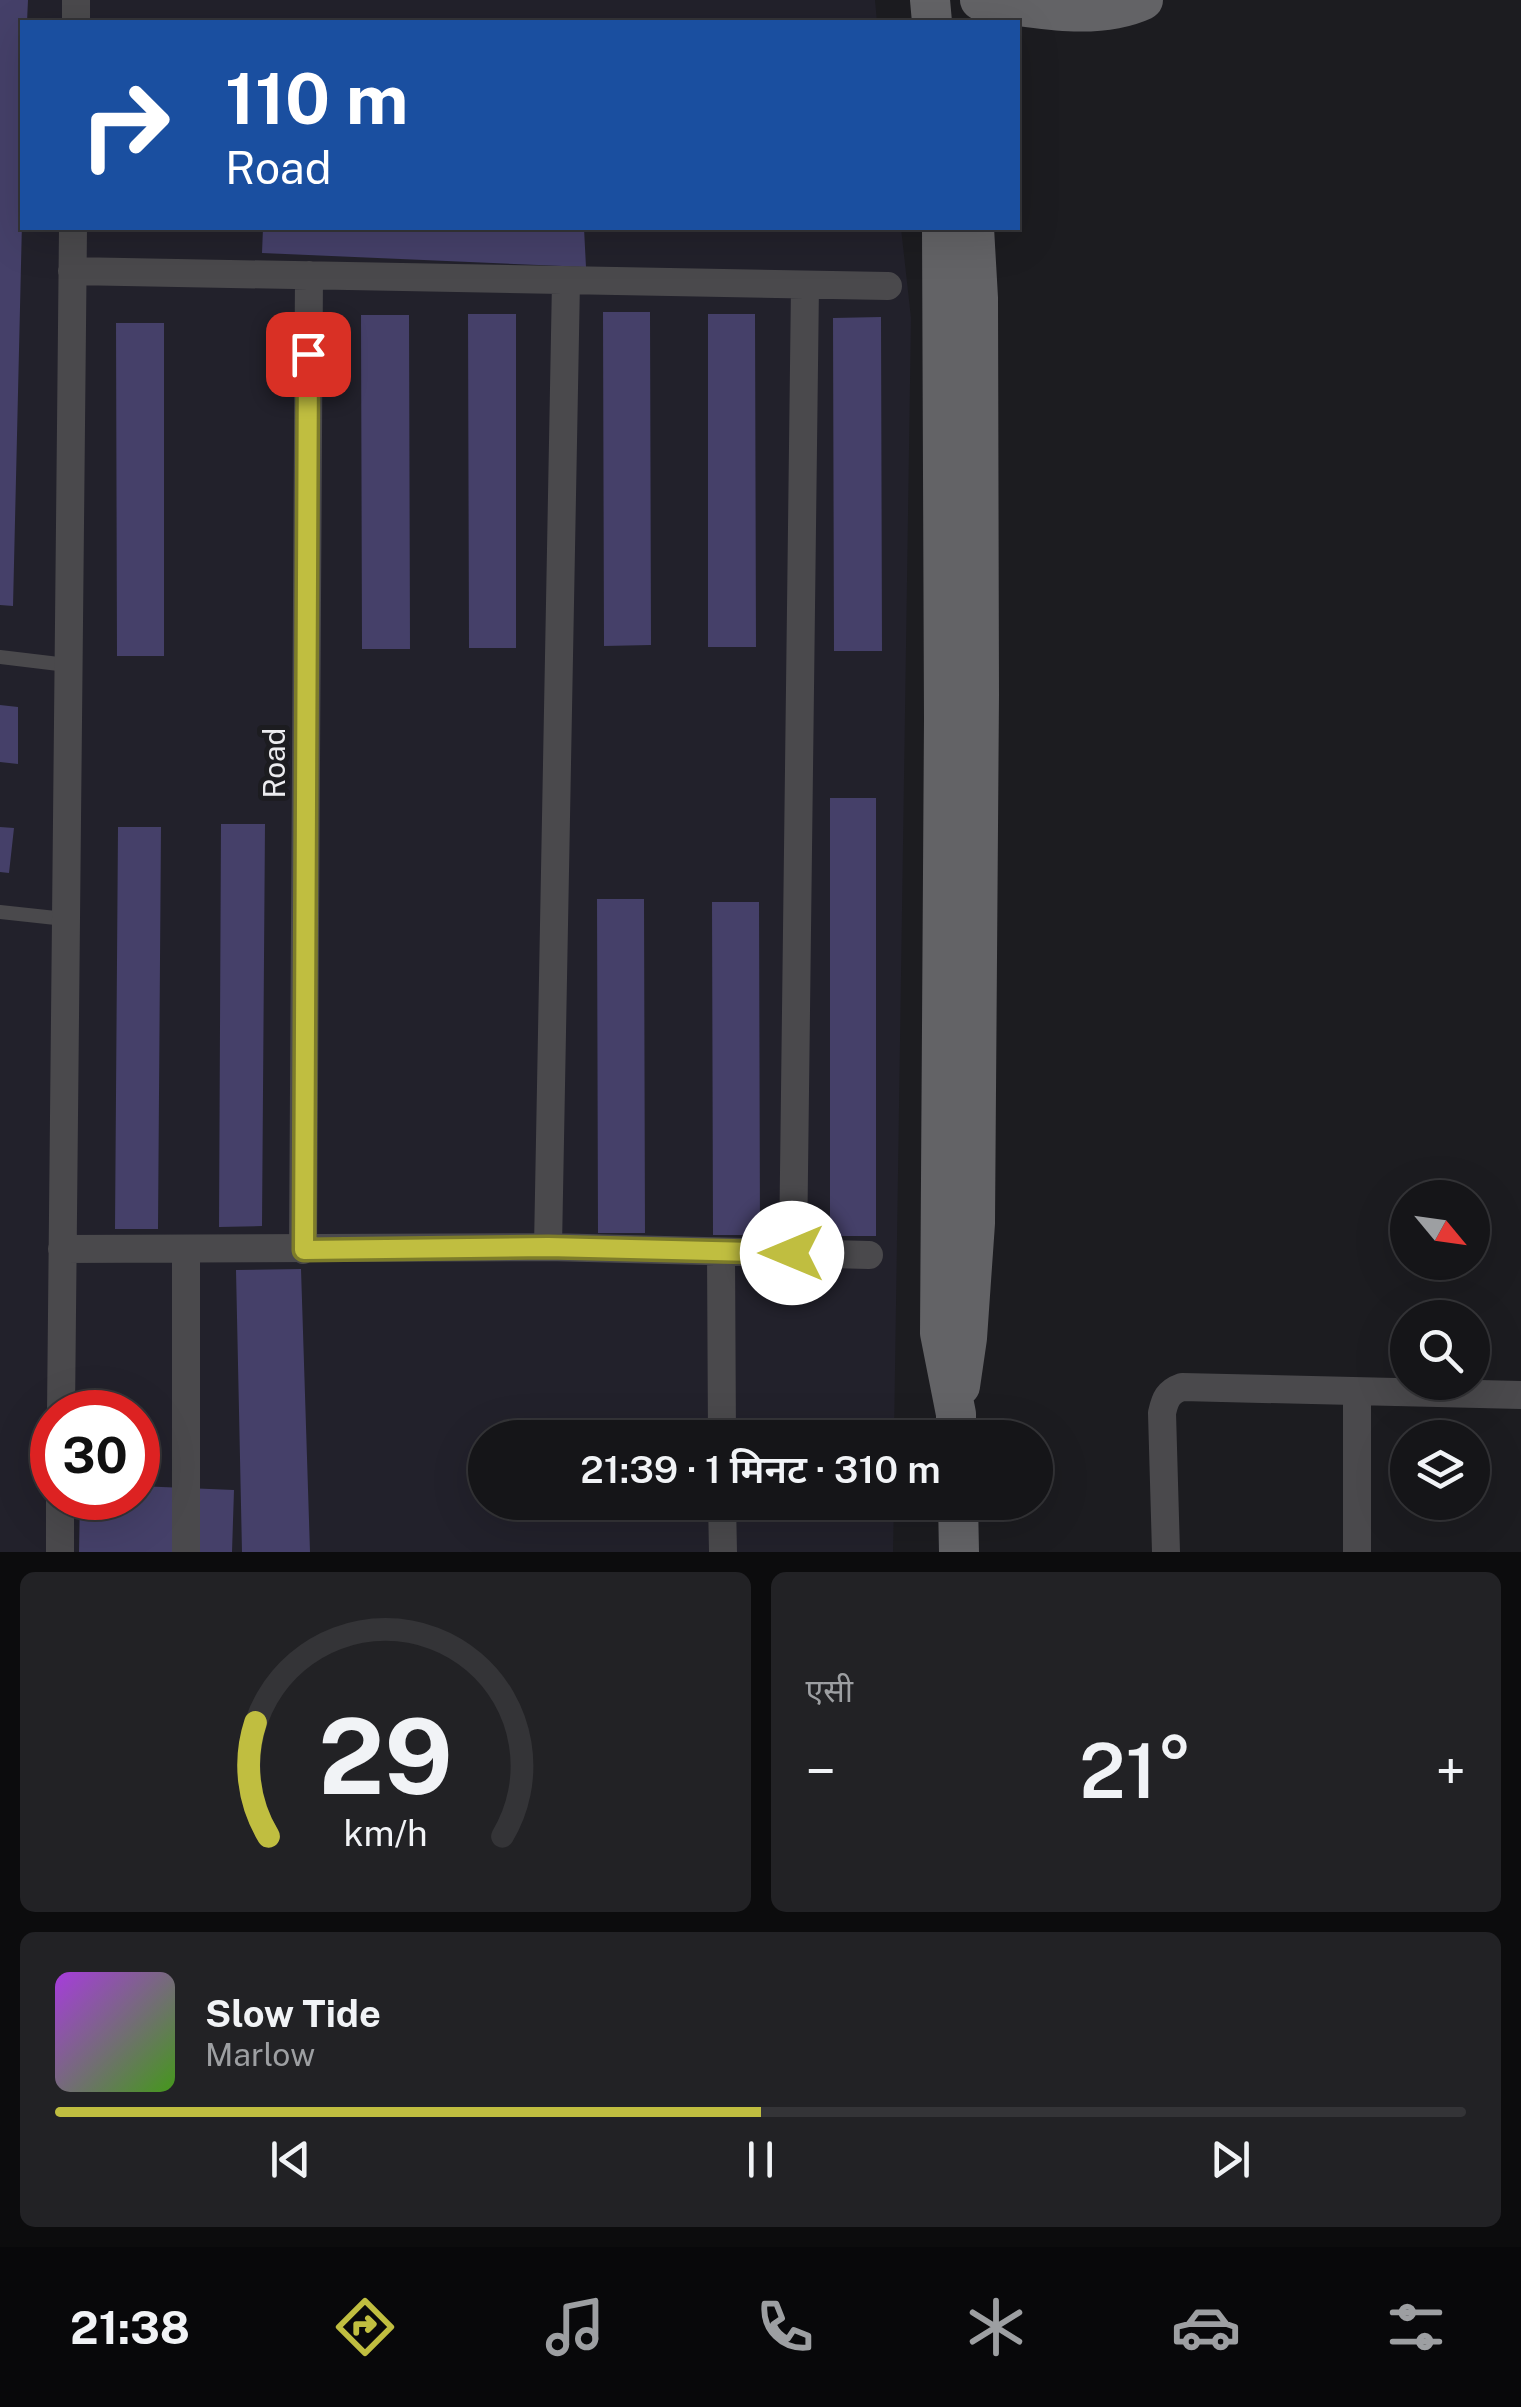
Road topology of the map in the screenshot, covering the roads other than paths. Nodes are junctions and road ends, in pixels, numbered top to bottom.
1 (980, 0) edge
2 (1143, 0) edge
3 (73, 230) edge
4 (942, 230) edge
5 (974, 230) edge
6 (72, 271) junction
7 (309, 276) junction
8 (566, 280) junction
9 (805, 285) junction
10 (888, 286) dead end
11 (0, 657) edge
12 (67, 665) junction
13 (0, 912) edge
14 (65, 919) junction
15 (548, 1247) junction
16 (62, 1249) junction
17 (186, 1249) junction
18 (304, 1250) junction
19 (721, 1253) junction
20 (792, 1253) junction
21 (869, 1255) dead end
22 (61, 1390) edge
23 (1358, 1392) junction
24 (1521, 1395) edge
25 (722, 1420) edge
26 (955, 1420) edge
27 (957, 1420) edge
28 (60, 1520) edge
29 (722, 1520) edge
30 (959, 1520) edge
31 (60, 1552) edge
32 (186, 1552) edge
33 (723, 1552) edge
34 (960, 1552) edge
35 (1166, 1552) edge
36 (1358, 1552) edge

1 - 2 main road
3 - 6 street
4 - 26 main road
5 - 27 main road
6 - 7 street
6 - 12 street
7 - 8 street
7 - 18 street, Road
8 - 9 street
8 - 15 street
9 - 10 street
9 - 20 street
11 - 12 lane
12 - 14 street
13 - 14 lane
14 - 16 street
15 - 18 street
15 - 19 street
16 - 17 street
16 - 22 street
17 - 18 street
17 - 32 street
19 - 20 street
19 - 25 street
20 - 21 street
23 - 24 street
23 - 35 street
23 - 36 street
28 - 31 street
29 - 33 street
30 - 34 main road

